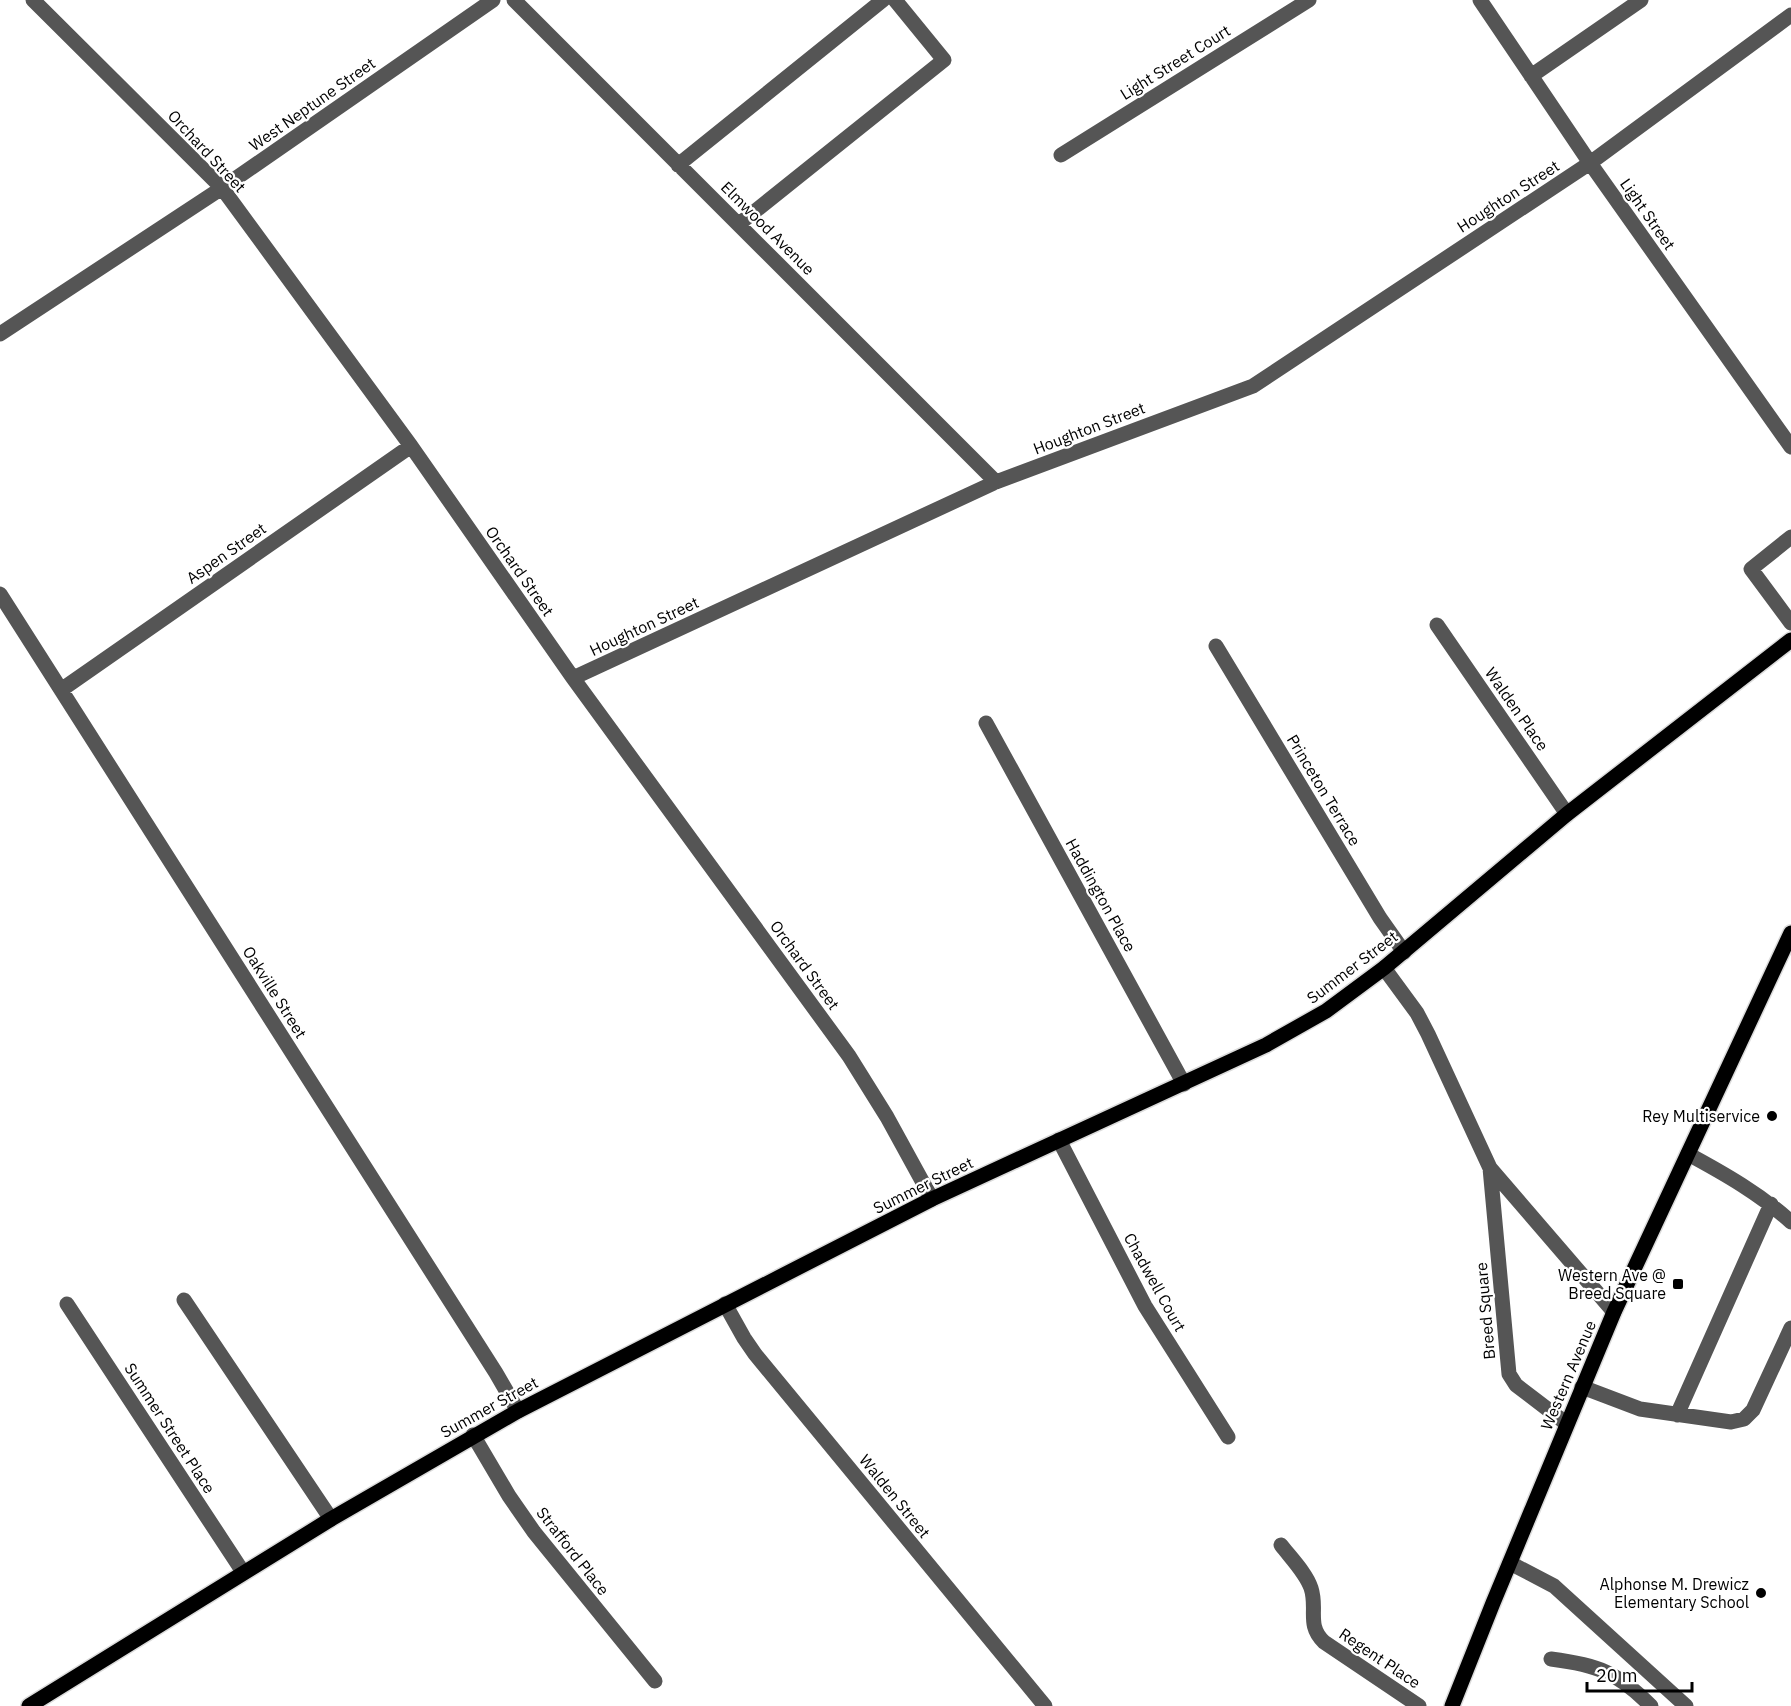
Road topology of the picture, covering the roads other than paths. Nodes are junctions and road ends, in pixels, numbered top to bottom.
1 (33, 0) edge
2 (493, 0) edge
3 (514, 0) edge
4 (883, 0) edge
5 (895, 0) edge
6 (1309, 0) edge
7 (1480, 0) edge
8 (1641, 0) edge
9 (1791, 15) edge
10 (1531, 76) junction
11 (1061, 155) dead end
12 (1590, 163) junction
13 (678, 165) junction
14 (222, 188) junction
15 (740, 225) junction
16 (0, 334) edge
17 (411, 446) junction
18 (1791, 447) edge
19 (996, 482) junction
20 (1791, 537) edge
21 (0, 594) edge
22 (1791, 623) edge
23 (1437, 625) dead end
24 (1791, 640) edge
25 (1216, 646) dead end
26 (573, 678) junction
27 (61, 690) junction
28 (986, 723) dead end
29 (1567, 814) junction
30 (1791, 934) edge
31 (1404, 952) junction
32 (1384, 968) junction
33 (1184, 1084) junction
34 (1059, 1140) junction
35 (1688, 1154) junction
36 (1490, 1168) junction
37 (932, 1199) junction
38 (1771, 1204) junction
39 (1791, 1222) edge
40 (184, 1300) dead end
41 (67, 1304) dead end
42 (725, 1304) junction
43 (1614, 1312) junction
44 (1791, 1328) edge
45 (1582, 1387) junction
46 (518, 1411) junction
47 (1677, 1415) junction
48 (1567, 1424) junction
49 (473, 1435) junction
50 (1228, 1437) dead end
51 (331, 1519) junction
52 (1281, 1545) dead end
53 (1510, 1563) junction
54 (243, 1572) junction
55 (1551, 1659) dead end
56 (655, 1681) dead end
57 (29, 1706) edge
58 (1045, 1706) edge
59 (1419, 1706) edge
60 (1452, 1706) edge
61 (1651, 1706) edge
62 (1686, 1706) edge

1 - 14 street, Orchard Street
2 - 14 street, West Neptune Street
3 - 13 street, Elmwood Avenue
4 - 13 street
5 - 15 street
6 - 11 street, Light Street Court
7 - 10 street, Light Street
8 - 10 street
9 - 12 street, Houghton Street
10 - 12 street, Light Street
12 - 18 street, Light Street
12 - 19 street, Houghton Street
13 - 15 street, Elmwood Avenue
14 - 16 street, West Neptune Street
14 - 17 street, Orchard Street
15 - 19 street, Elmwood Avenue
17 - 26 street, Orchard Street
17 - 27 street, Aspen Street
19 - 26 street, Houghton Street
20 - 22 street
21 - 27 street, Oakville Street
23 - 29 street, Walden Place
24 - 29 main road, Summer Street
25 - 31 street, Princeton Terrace
26 - 37 street, Orchard Street
27 - 46 street, Oakville Street
28 - 33 street, Haddington Place
29 - 31 main road, Summer Street
30 - 35 main road, Western Avenue
31 - 32 main road, Summer Street
32 - 33 main road, Summer Street
32 - 36 street, Breed Square
33 - 34 main road, Summer Street
34 - 37 main road, Summer Street
34 - 50 street, Chadwell Court
35 - 38 street
35 - 43 main road, Western Avenue
36 - 43 street, Breed Square
36 - 48 street, Breed Square
37 - 42 main road, Summer Street
38 - 39 street
38 - 47 street
40 - 51 street
41 - 54 street, Summer Street Place
42 - 46 main road, Summer Street
42 - 58 street, Walden Street
43 - 45 main road, Western Avenue
44 - 47 street
45 - 47 street
45 - 48 main road, Western Avenue
46 - 49 main road, Summer Street
48 - 53 main road, Western Avenue
49 - 51 main road, Summer Street
49 - 56 street, Strafford Place
51 - 54 main road, Summer Street
52 - 59 street, Regent Place
53 - 60 main road, Western Avenue
53 - 62 street
54 - 57 main road, Summer Street
55 - 61 street

